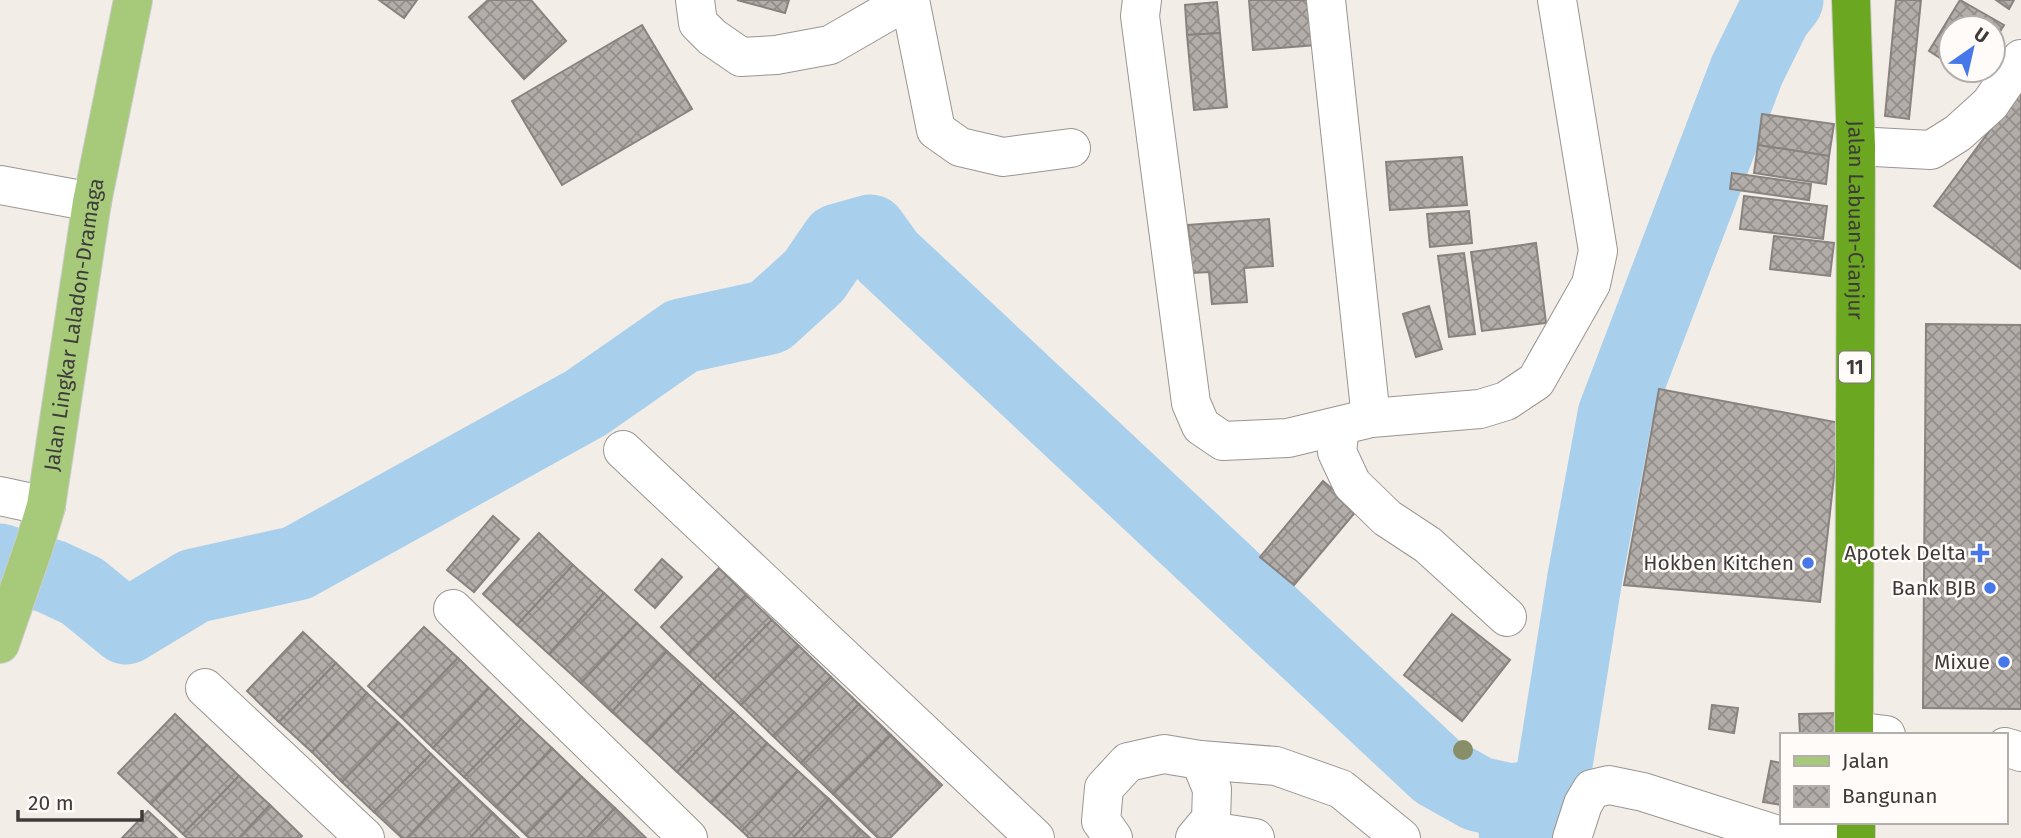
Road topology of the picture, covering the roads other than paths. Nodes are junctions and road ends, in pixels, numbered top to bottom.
1 (133, 0) edge
2 (695, 0) edge
3 (909, 0) edge
4 (1142, 0) edge
5 (1326, 0) edge
6 (1557, 0) edge
7 (1851, 0) edge
8 (2021, 59) edge
9 (1856, 146) junction
10 (1071, 148) dead end
11 (0, 185) edge
12 (92, 202) junction
13 (1355, 422) junction
14 (623, 450) dead end
15 (0, 496) edge
16 (46, 506) junction
17 (453, 609) dead end
18 (1507, 617) dead end
19 (6, 628) edge
20 (205, 688) dead end
21 (1865, 733) edge
22 (1200, 760) junction
23 (365, 838) edge
24 (688, 838) edge
25 (1035, 838) edge
26 (1113, 838) edge
27 (1195, 838) edge
28 (1209, 838) edge
29 (1255, 838) edge
30 (1401, 838) edge
31 (1572, 838) edge
32 (1783, 838) edge
33 (1825, 838) edge

1 - 12 main road, Jalan Lingkar Laladon-Dramaga
2 - 3 street
3 - 10 street
4 - 13 street
5 - 13 street
6 - 13 street
7 - 9 highway, Jalan Labuan-Cianjur / 11
8 - 9 street
9 - 21 highway, Jalan Labuan-Cianjur / 11
11 - 12 street
12 - 16 main road, Jalan Lingkar Laladon-Dramaga
13 - 18 street
14 - 25 street
15 - 16 street
16 - 19 main road, Jalan Lingkar Laladon-Dramaga
17 - 24 street
20 - 23 street
22 - 26 street
22 - 27 street
22 - 30 street
28 - 29 street
31 - 32 street
32 - 33 street

